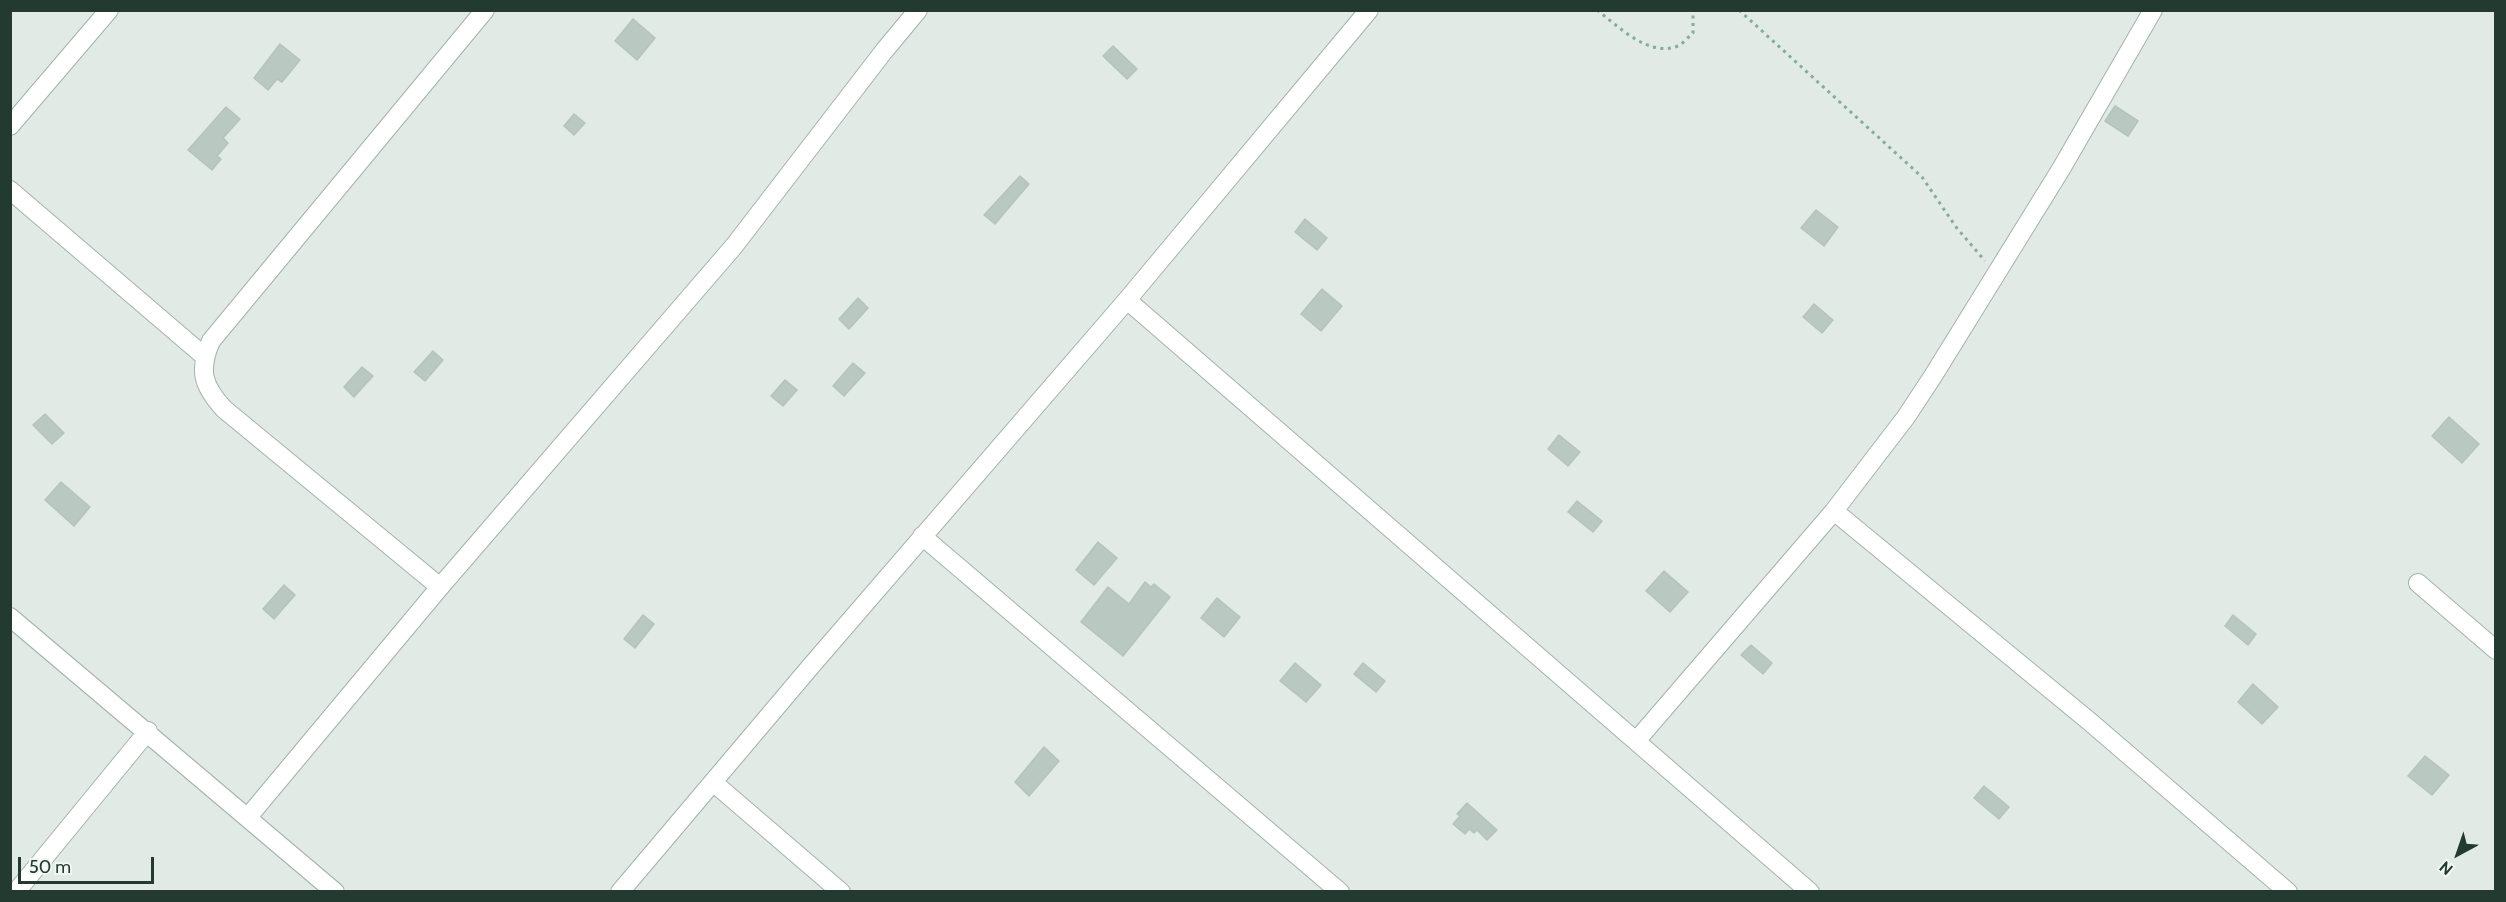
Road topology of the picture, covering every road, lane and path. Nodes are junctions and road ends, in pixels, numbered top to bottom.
1 (109, 10) edge
2 (485, 10) edge
3 (918, 10) edge
4 (1369, 10) edge
5 (1597, 10) edge
6 (1693, 10) edge
7 (1739, 10) edge
8 (2153, 10) edge
9 (10, 126) edge
10 (10, 190) edge
11 (1996, 273) junction
12 (1127, 300) junction
13 (204, 356) junction
14 (1834, 511) junction
15 (922, 536) junction
16 (2418, 583) dead end
17 (440, 587) junction
18 (10, 617) edge
19 (2496, 650) edge
20 (148, 731) junction
21 (1637, 740) junction
22 (714, 783) junction
23 (248, 818) junction
24 (16, 891) edge
25 (335, 891) edge
26 (620, 891) edge
27 (842, 891) edge
28 (1340, 891) edge
29 (1810, 891) edge
30 (2288, 891) edge

1 - 9 street
2 - 13 street
3 - 17 street
4 - 12 street
5 - 6 path
7 - 11 path
8 - 11 street
10 - 13 street
11 - 14 street
12 - 15 street
12 - 21 street
13 - 17 street
14 - 21 street
14 - 30 street
15 - 22 street
15 - 28 street
16 - 19 street
17 - 23 street
18 - 20 street
20 - 23 street
20 - 24 street
21 - 29 street
22 - 26 street
22 - 27 street
23 - 25 street

